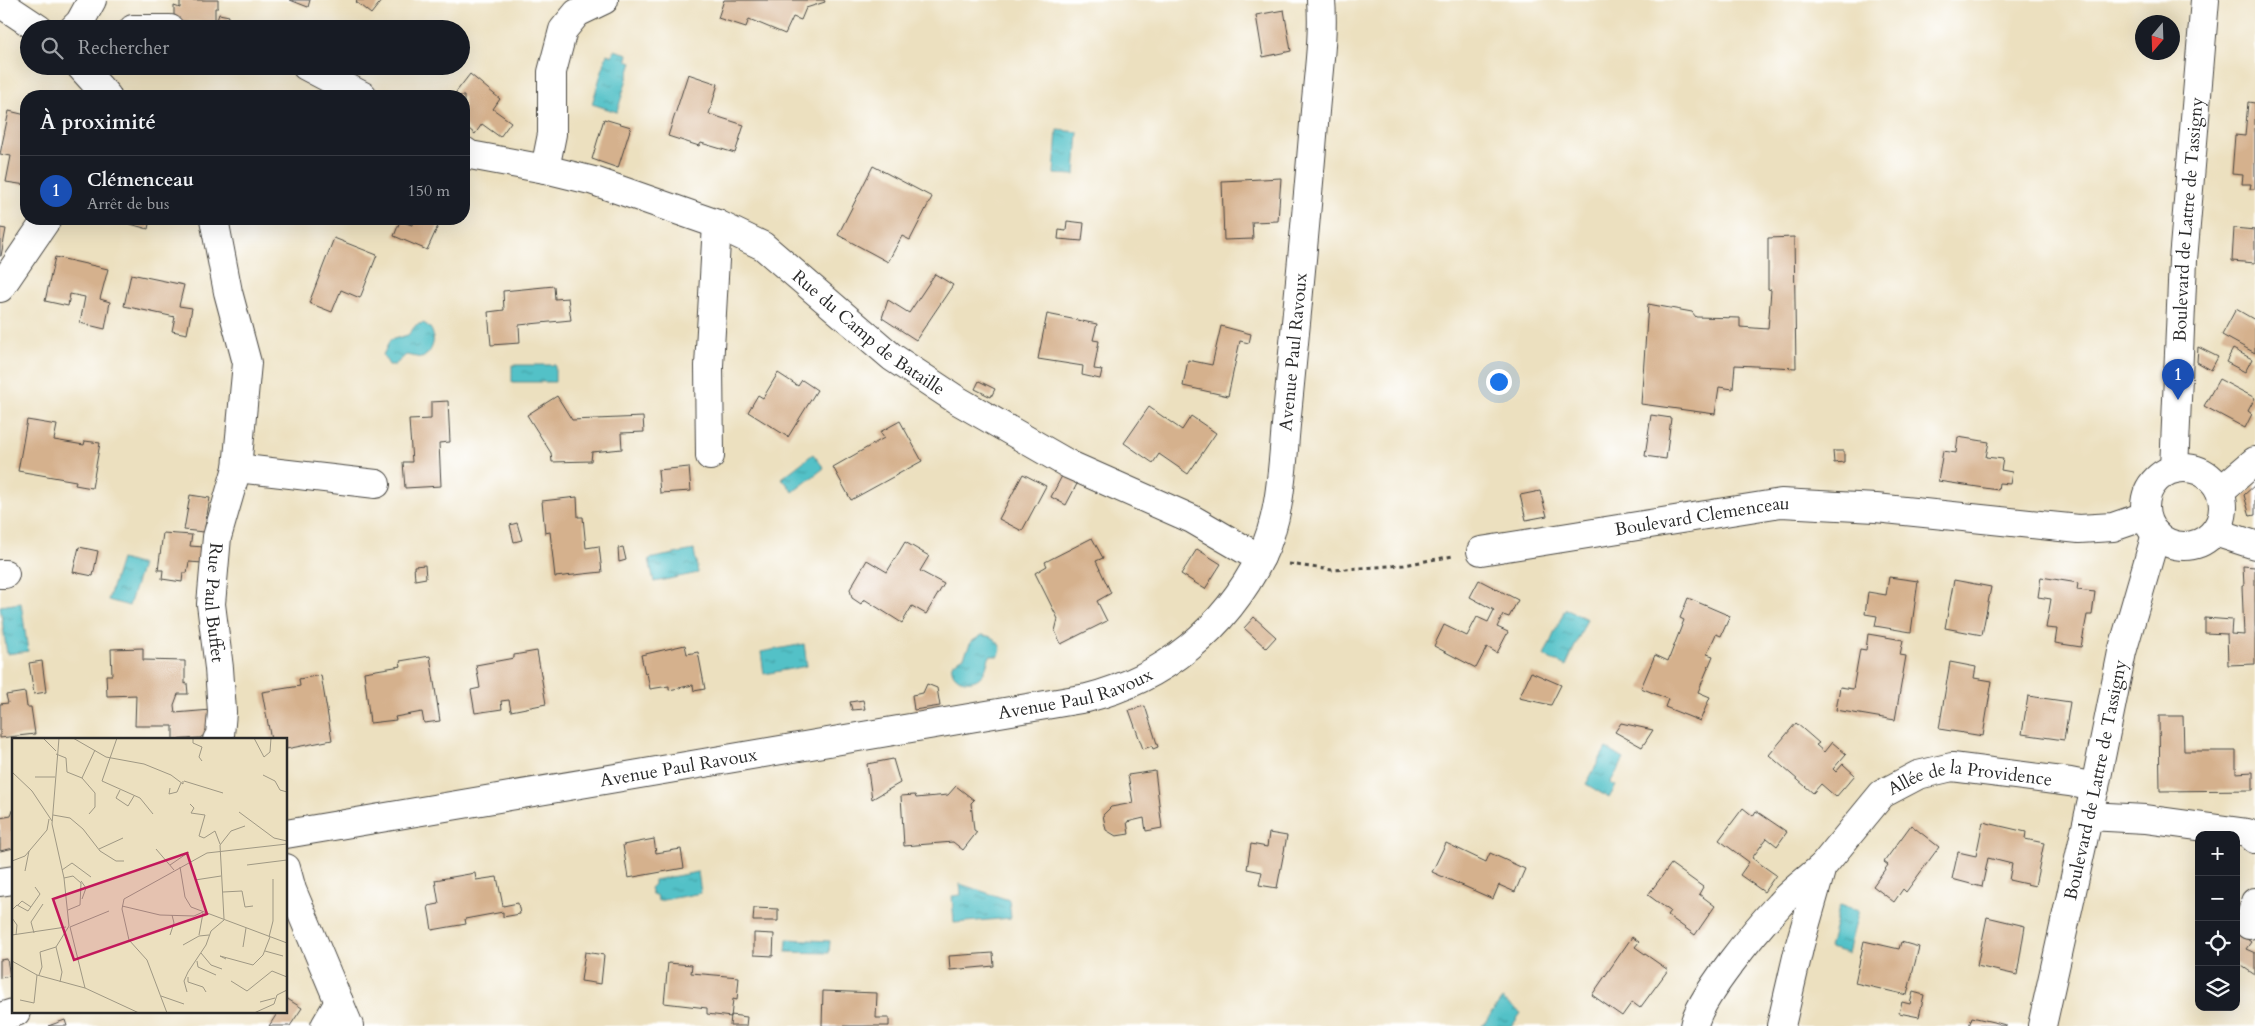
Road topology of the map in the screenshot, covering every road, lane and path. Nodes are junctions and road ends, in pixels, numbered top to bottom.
1 (92, 0) edge
2 (604, 0) edge
3 (1321, 0) edge
4 (2205, 0) edge
5 (0, 3) edge
6 (25, 20) edge
7 (81, 20) edge
8 (88, 75) edge
9 (323, 75) edge
10 (102, 90) edge
11 (352, 90) edge
12 (470, 155) edge
13 (545, 169) junction
14 (717, 224) junction
15 (43, 225) edge
16 (215, 225) edge
17 (0, 288) edge
18 (710, 456) dead end
19 (2255, 461) edge
20 (237, 468) junction
21 (2174, 468) junction
22 (376, 484) dead end
23 (2220, 491) junction
24 (2150, 526) junction
25 (2215, 532) junction
26 (2255, 545) edge
27 (1481, 551) joint
28 (1261, 557) junction
29 (218, 738) edge
30 (2095, 787) junction
31 (2089, 816) junction
32 (288, 834) edge
33 (2255, 839) edge
34 (1822, 867) junction
35 (288, 875) edge
36 (297, 927) edge
37 (12, 1013) edge
38 (344, 1014) edge
39 (0, 1017) edge
40 (325, 1026) edge
41 (1694, 1026) edge
42 (1781, 1026) edge
43 (2042, 1026) edge

1 - 7 street
2 - 13 street
3 - 28 street, Avenue Paul Ravoux
4 - 21 street, Boulevard de Lattre de Tassigny
5 - 6 street
8 - 10 street
9 - 11 street
12 - 13 street, Rue du Camp de Bataille
13 - 14 street, Rue du Camp de Bataille
14 - 18 street
14 - 28 street, Rue du Camp de Bataille
15 - 17 street
16 - 20 street, Rue Paul Buffet
19 - 23 street
20 - 22 street
20 - 29 street, Rue Paul Buffet
21 - 23 street
21 - 24 street
23 - 25 street
24 - 25 street
24 - 27 street, Boulevard Clemenceau
24 - 30 street, Boulevard de Lattre de Tassigny
25 - 26 street
27 - 28 path
28 - 32 street, Avenue Paul Ravoux
30 - 31 street, Boulevard de Lattre de Tassigny
30 - 34 street, Allée de la Providence
31 - 33 street
31 - 43 street, Boulevard de Lattre de Tassigny
34 - 41 street, Allée de la Providence
34 - 42 street, Allée de la Providence
35 - 36 street
36 - 38 street
37 - 39 street
38 - 40 street

